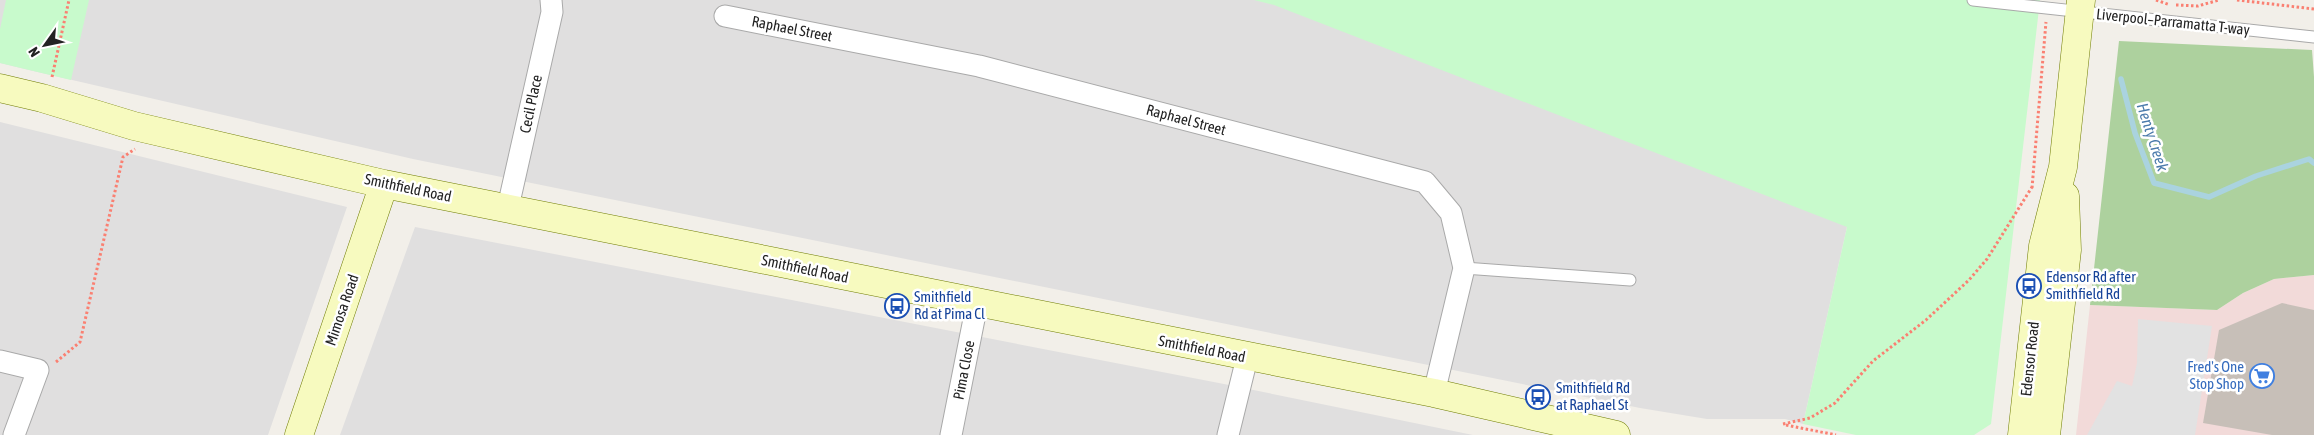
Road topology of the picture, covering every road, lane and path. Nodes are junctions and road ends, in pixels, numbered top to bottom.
1 (69, 0) edge
2 (551, 0) edge
3 (1973, 0) edge
4 (2156, 0) edge
5 (2219, 0) edge
6 (2237, 0) edge
7 (2080, 6) edge
8 (2314, 9) edge
9 (725, 16) dead end
10 (2314, 37) edge
11 (51, 80) dead end
12 (0, 88) edge
13 (145, 151) dead end
14 (384, 184) junction
15 (2033, 186) dead end
16 (508, 208) junction
17 (1464, 268) junction
18 (1630, 280) dead end
19 (976, 304) junction
20 (1247, 358) junction
21 (0, 361) edge
22 (38, 370) junction
23 (1434, 393) junction
24 (2027, 434) edge
25 (14, 435) edge
26 (299, 435) edge
27 (951, 435) edge
28 (1228, 435) edge
29 (1622, 435) edge
30 (1836, 435) edge

1 - 11 path
2 - 16 street, Cecil Place
3 - 7 lane, Liverpool–Parramatta T-way
4 - 5 path
6 - 8 path
7 - 10 lane, Liverpool–Parramatta T-way
7 - 24 main road, Edensor Road
9 - 17 street, Raphael Street
12 - 14 main road, Smithfield Road
13 - 22 path
14 - 16 main road, Smithfield Road
14 - 26 main road, Mimosa Road
15 - 30 path
16 - 19 main road, Smithfield Road
17 - 18 lane
17 - 23 street, Raphael Street
19 - 20 main road, Smithfield Road
19 - 27 street, Pima Close
20 - 23 main road, Smithfield Road
20 - 28 street
21 - 22 street
22 - 25 street
23 - 29 main road, Smithfield Road

